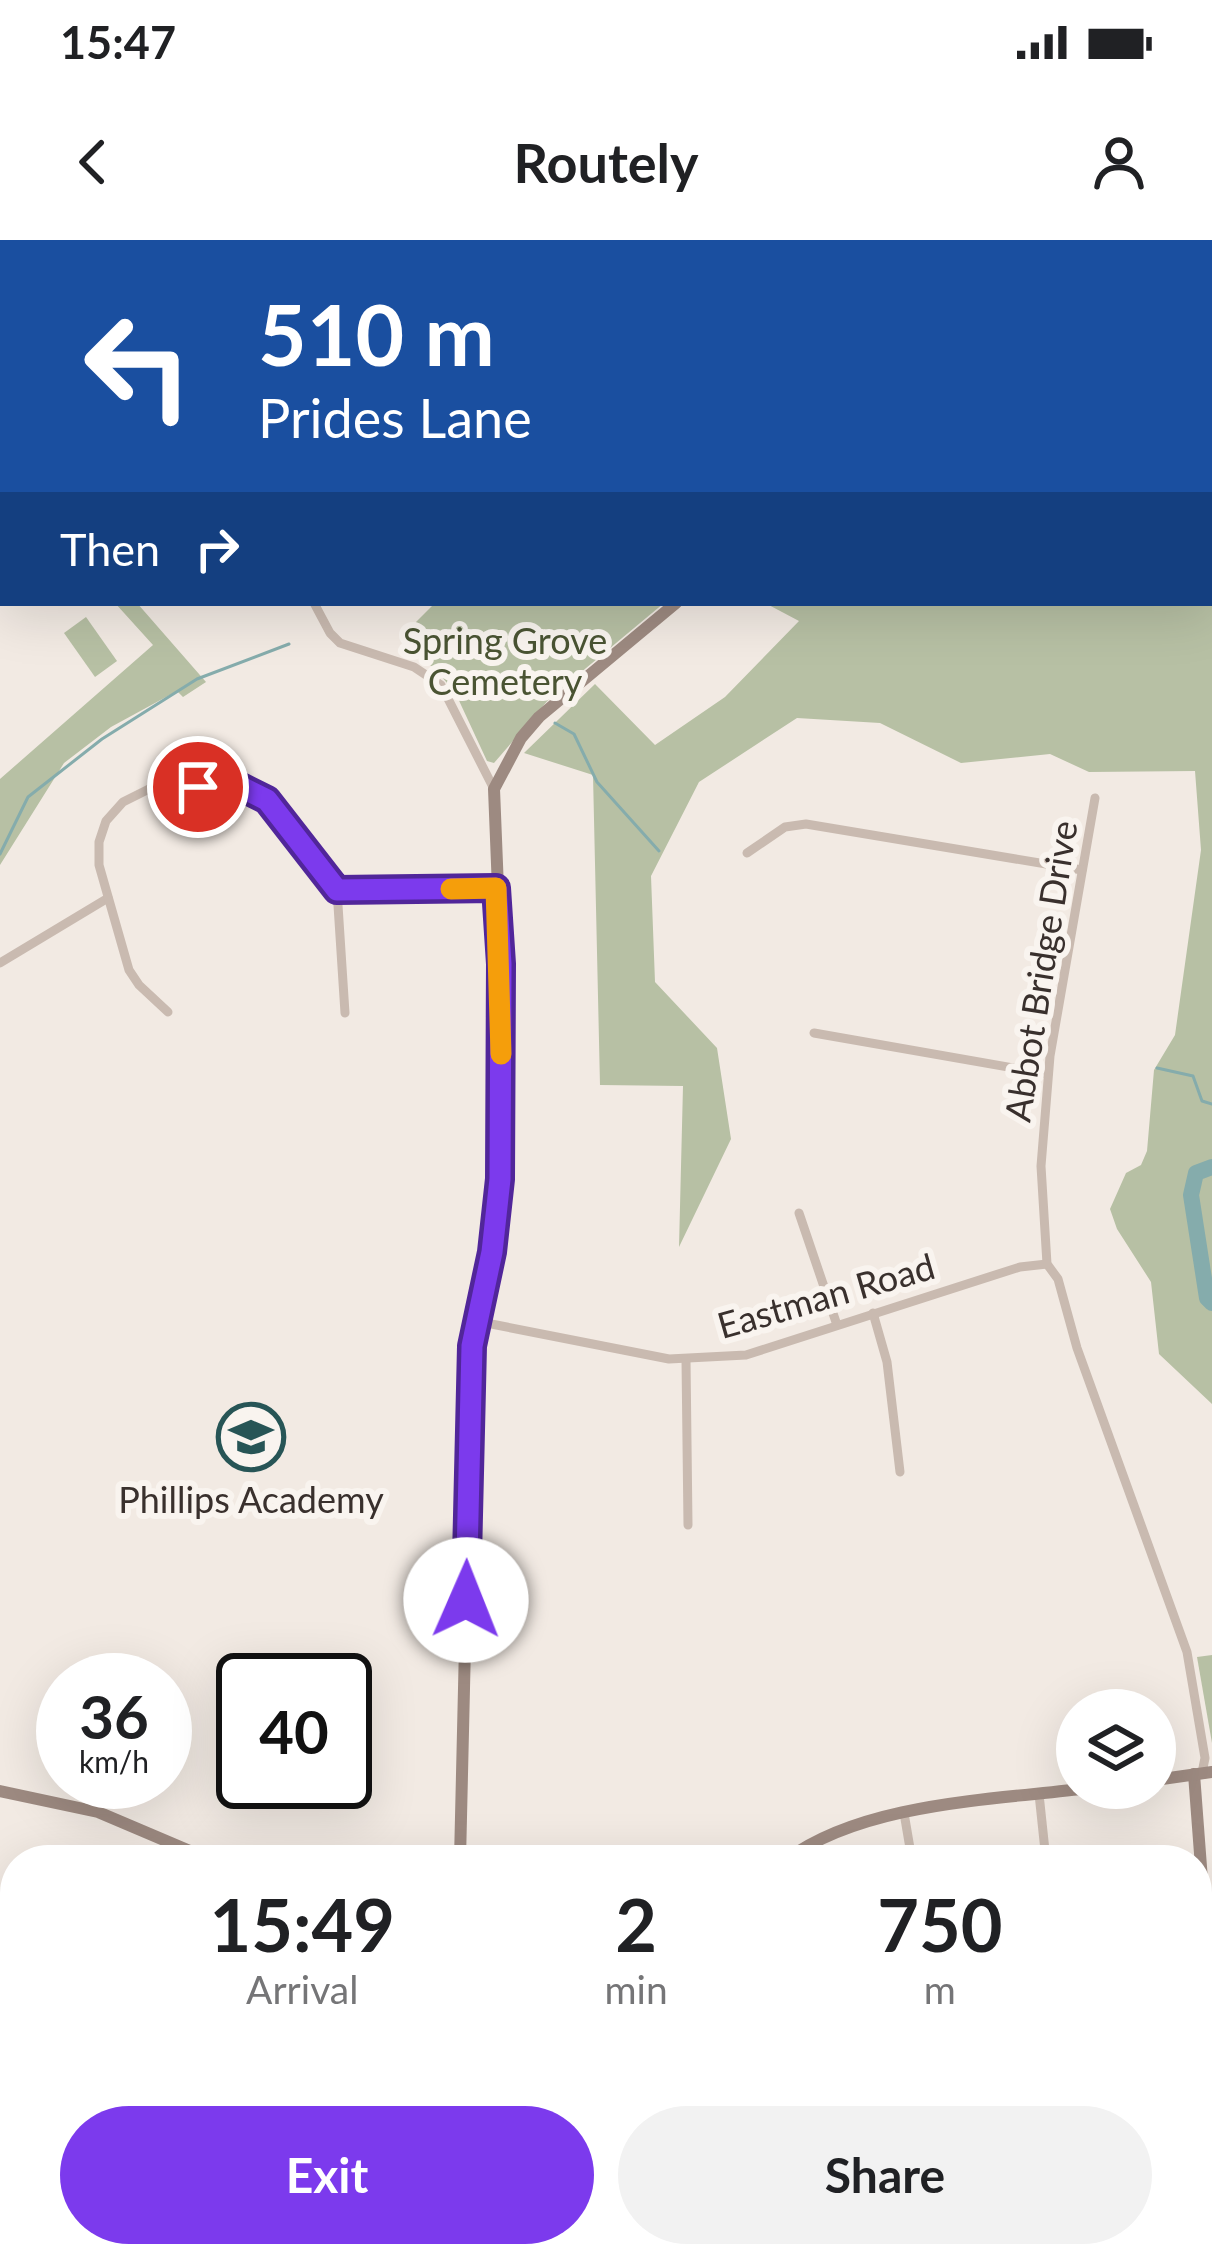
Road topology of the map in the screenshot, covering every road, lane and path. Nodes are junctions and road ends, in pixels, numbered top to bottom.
1 (316, 606) edge
2 (672, 606) edge
3 (494, 789) junction
4 (1095, 798) dead end
5 (747, 853) dead end
6 (1082, 870) junction
7 (496, 888) junction
8 (337, 890) junction
9 (108, 898) junction
10 (0, 963) edge
11 (168, 1012) dead end
12 (345, 1013) dead end
13 (814, 1033) dead end
14 (1048, 1074) junction
15 (799, 1213) dead end
16 (1047, 1264) junction
17 (874, 1313) junction
18 (476, 1321) junction
19 (837, 1325) junction
20 (686, 1360) junction
21 (900, 1472) dead end
22 (688, 1526) dead end
23 (1203, 1773) edge
24 (0, 1791) edge
25 (1056, 1792) edge
26 (1039, 1794) junction
27 (904, 1814) junction
28 (176, 1845) edge
29 (460, 1845) edge
30 (807, 1845) edge
31 (909, 1845) edge
32 (1044, 1845) edge
33 (1202, 1845) edge

1 - 3 street
2 - 3 street
3 - 7 street
4 - 6 street, Abbot Bridge Drive
5 - 6 street
6 - 14 street, Abbot Bridge Drive
7 - 8 street
7 - 18 street
8 - 9 street
8 - 12 street
9 - 10 street
9 - 11 street
13 - 14 street
14 - 16 street, Abbot Bridge Drive
15 - 19 street
16 - 17 street, Eastman Road
16 - 23 street, Abbot Bridge Drive
17 - 19 street, Eastman Road
17 - 21 street
18 - 20 street, Eastman Road
18 - 29 street
19 - 20 street, Eastman Road
20 - 22 street
23 - 33 street
24 - 28 street
25 - 26 street
26 - 27 street
26 - 32 street
27 - 30 street
27 - 31 street

